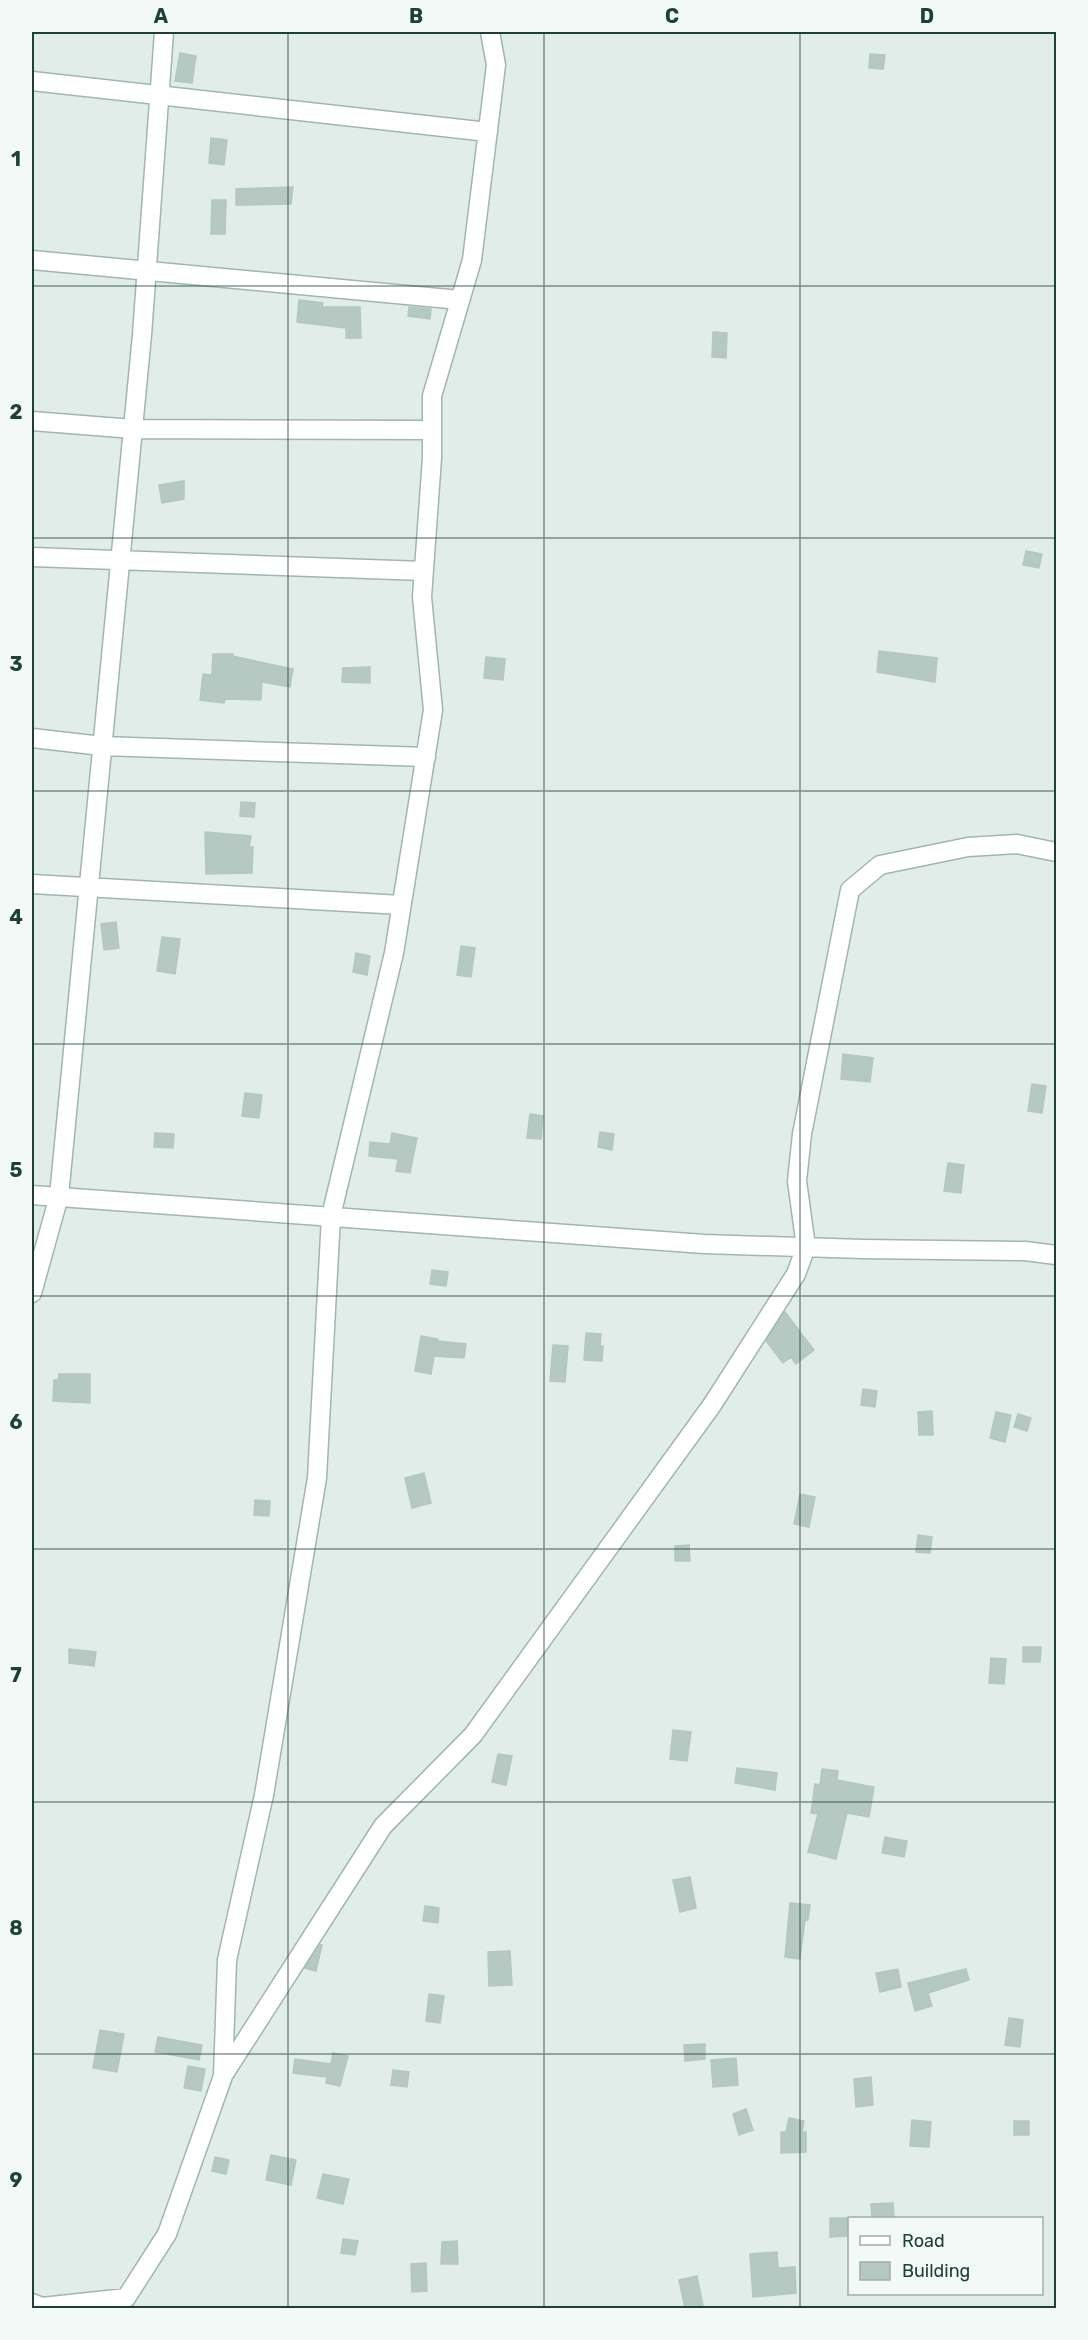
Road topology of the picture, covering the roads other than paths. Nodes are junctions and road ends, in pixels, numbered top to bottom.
1 (165, 32) edge
2 (490, 32) edge
3 (32, 81) edge
4 (160, 96) junction
5 (488, 132) junction
6 (32, 260) edge
7 (147, 270) junction
8 (460, 300) junction
9 (32, 420) edge
10 (133, 429) junction
11 (432, 430) junction
12 (32, 557) edge
13 (120, 560) junction
14 (424, 571) junction
15 (32, 738) edge
16 (102, 746) junction
17 (426, 758) junction
18 (1056, 852) edge
19 (32, 884) edge
20 (88, 888) junction
21 (401, 905) junction
22 (32, 1195) edge
23 (59, 1196) junction
24 (331, 1216) junction
25 (806, 1247) junction
26 (1056, 1255) edge
27 (32, 1293) edge
28 (224, 2076) junction
29 (32, 2303) edge
30 (122, 2303) edge

1 - 4 street
2 - 5 street
3 - 4 street
4 - 5 street
4 - 7 street
5 - 8 street
6 - 7 street
7 - 8 street
7 - 10 street
8 - 11 street
9 - 10 street
10 - 11 street
10 - 13 street
11 - 14 street
12 - 13 street
13 - 14 street
13 - 16 street
14 - 17 street
15 - 16 street
16 - 17 street
16 - 20 street
17 - 21 street
18 - 25 street
19 - 20 street
20 - 21 street
20 - 23 street
21 - 24 street
22 - 23 street
23 - 24 street
23 - 27 street
24 - 25 street
24 - 28 street
25 - 26 street
25 - 28 street
28 - 30 street
29 - 30 street

